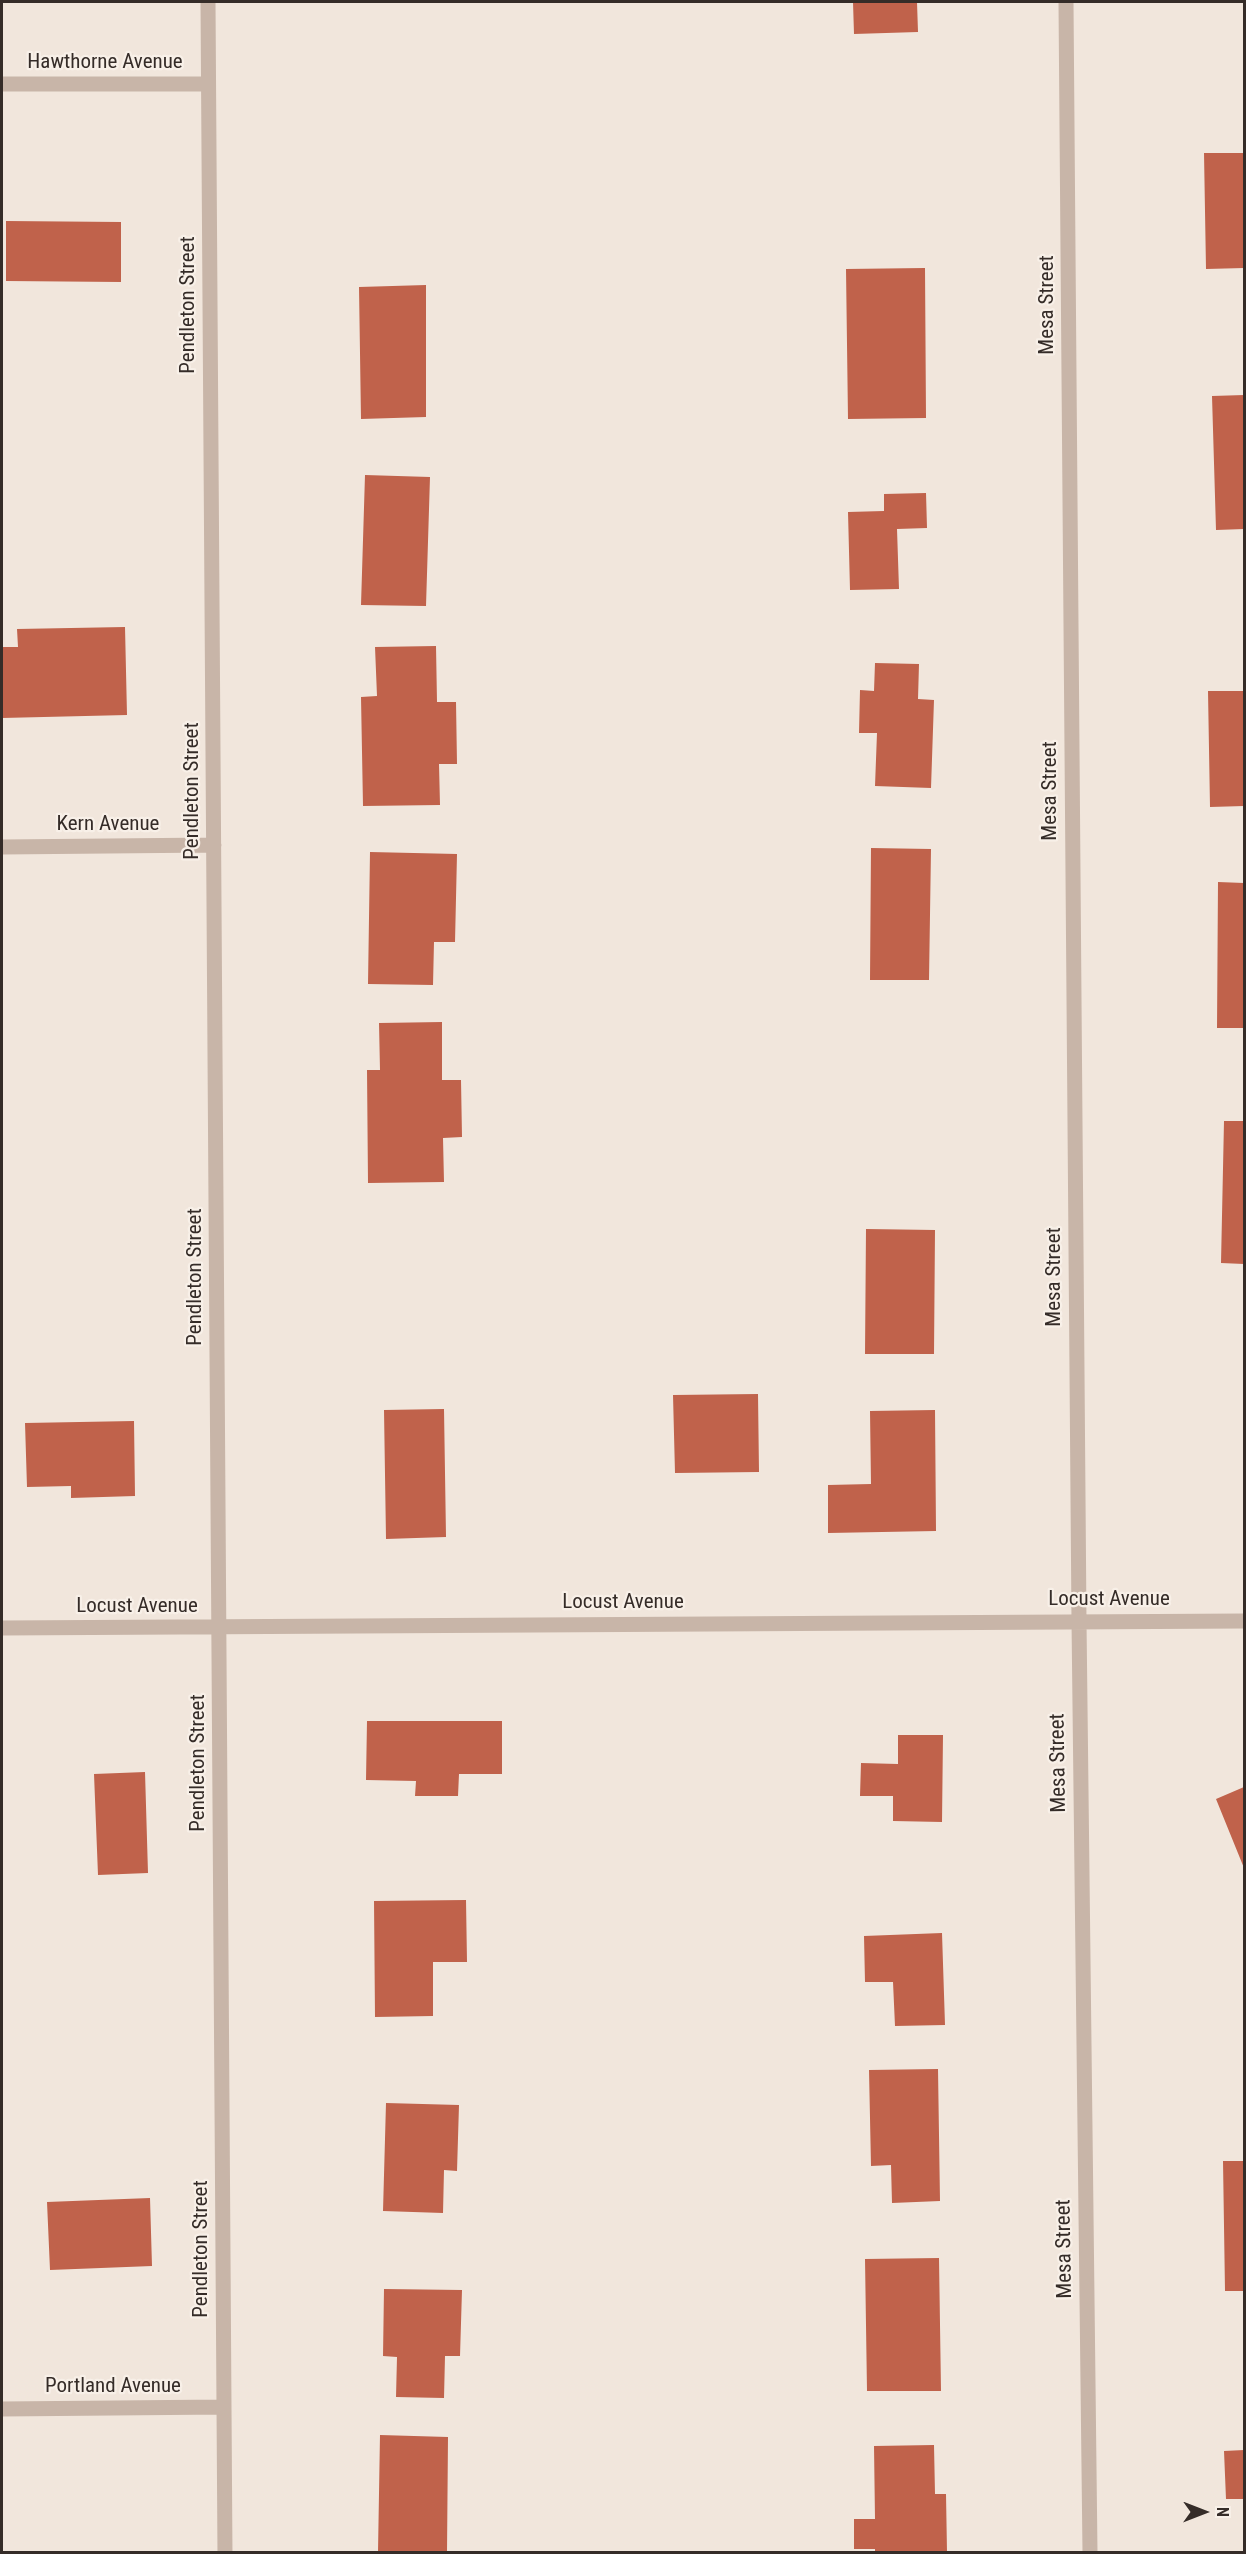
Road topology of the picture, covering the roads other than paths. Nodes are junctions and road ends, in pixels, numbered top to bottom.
1 (208, 2) edge
2 (1066, 2) edge
3 (2, 84) edge
4 (208, 84) junction
5 (214, 845) junction
6 (2, 847) edge
7 (1079, 1621) junction
8 (1245, 1621) edge
9 (2, 1628) edge
10 (219, 1628) junction
11 (224, 2407) junction
12 (2, 2409) edge
13 (225, 2553) edge
14 (1090, 2553) edge

1 - 4 street, Pendleton Street
2 - 7 street, Mesa Street
3 - 4 street, Hawthorne Avenue
4 - 5 street, Pendleton Street
5 - 6 street, Kern Avenue
5 - 10 street, Pendleton Street
7 - 8 street, Locust Avenue
7 - 10 street, Locust Avenue
7 - 14 street, Mesa Street
9 - 10 street, Locust Avenue
10 - 11 street, Pendleton Street
11 - 12 street, Portland Avenue
11 - 13 street, Pendleton Street

